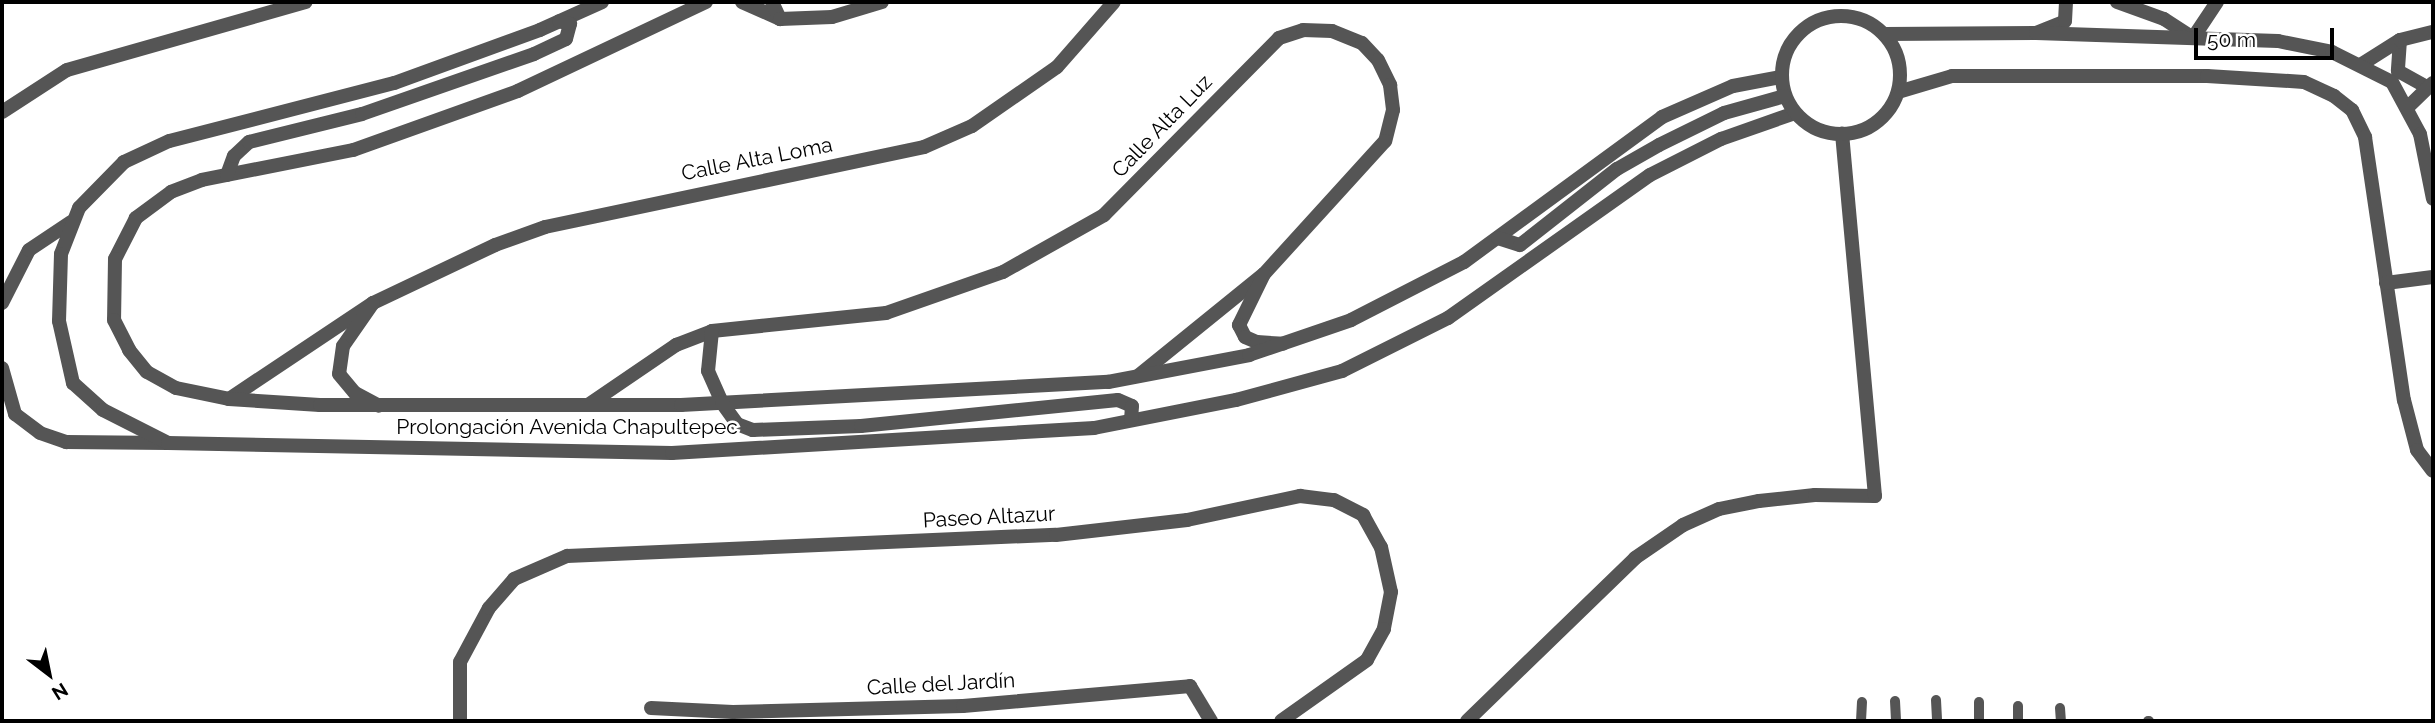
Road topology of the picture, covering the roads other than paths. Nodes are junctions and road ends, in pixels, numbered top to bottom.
1 (306, 2) edge
2 (602, 2) edge
3 (706, 2) edge
4 (742, 2) edge
5 (772, 2) edge
6 (882, 2) edge
7 (1114, 2) edge
8 (2066, 2) edge
9 (2117, 2) edge
10 (2217, 2) edge
11 (780, 19) junction
12 (559, 21) junction
13 (2433, 32) edge
14 (2036, 33) junction
15 (1885, 34) junction
16 (2193, 38) junction
17 (2400, 40) junction
18 (2362, 64) junction
19 (1781, 78) junction
20 (2430, 85) edge
21 (1898, 92) junction
22 (1784, 96) junction
23 (2409, 106) junction
24 (2, 112) edge
25 (1795, 113) junction
26 (1842, 134) junction
27 (227, 176) junction
28 (2433, 199) edge
29 (71, 222) junction
30 (1499, 238) junction
31 (1264, 274) junction
32 (2433, 277) edge
33 (2386, 283) junction
34 (2, 303) edge
35 (373, 303) junction
36 (712, 331) junction
37 (1284, 344) junction
38 (2, 368) edge
39 (1138, 376) junction
40 (229, 399) junction
41 (722, 403) junction
42 (588, 405) junction
43 (379, 406) junction
44 (1131, 421) junction
45 (168, 443) junction
46 (2433, 471) edge
47 (1936, 700) dead end
48 (1895, 701) dead end
49 (1862, 702) dead end
50 (1979, 702) dead end
51 (2018, 706) dead end
52 (651, 708) dead end
53 (2060, 708) dead end
54 (460, 721) edge
55 (1211, 721) edge
56 (1281, 721) edge
57 (1467, 721) edge
58 (1861, 721) edge
59 (1896, 721) edge
60 (1937, 721) edge
61 (1979, 721) edge
62 (2018, 721) edge
63 (2061, 721) edge

1 - 24 street
2 - 12 street, Prolongación Avenida Chapultepec
3 - 27 street, Prolongación Avenida Chapultepec
4 - 11 street
5 - 11 street
6 - 11 street
7 - 35 street, Calle Alta Loma
8 - 14 street
9 - 16 street
10 - 16 street
12 - 27 street
12 - 29 street, Prolongación Avenida Chapultepec
13 - 17 street
14 - 15 street
14 - 16 street
15 - 19 street
15 - 21 street
16 - 18 street
17 - 18 street
17 - 20 street
18 - 23 street
19 - 22 street
19 - 30 street, Prolongación Avenida Chapultepec
20 - 23 street
21 - 26 street
21 - 33 street
22 - 25 street
22 - 30 street
23 - 28 street
25 - 26 street
25 - 44 street, Prolongación Avenida Chapultepec
26 - 57 street
27 - 40 street, Prolongación Avenida Chapultepec
29 - 34 street
29 - 45 street, Prolongación Avenida Chapultepec
30 - 37 street, Prolongación Avenida Chapultepec
31 - 36 street, Calle Alta Luz
31 - 37 street, Calle Alta Luz
31 - 39 street, Calle Alta Luz
32 - 33 street
33 - 46 street
35 - 40 street, Calle Alta Loma
35 - 43 street, Calle Alta Loma
36 - 41 street
36 - 42 street, Calle Alta Luz
37 - 39 street, Prolongación Avenida Chapultepec
38 - 45 street
39 - 41 street, Prolongación Avenida Chapultepec
40 - 43 street, Prolongación Avenida Chapultepec
41 - 42 street, Prolongación Avenida Chapultepec
41 - 44 street
42 - 43 street, Prolongación Avenida Chapultepec
44 - 45 street, Prolongación Avenida Chapultepec
47 - 60 lane
48 - 59 lane
49 - 58 lane
50 - 61 lane
51 - 62 lane
52 - 55 street, Calle del Jardín
53 - 63 lane
54 - 56 street, Paseo Altazur

